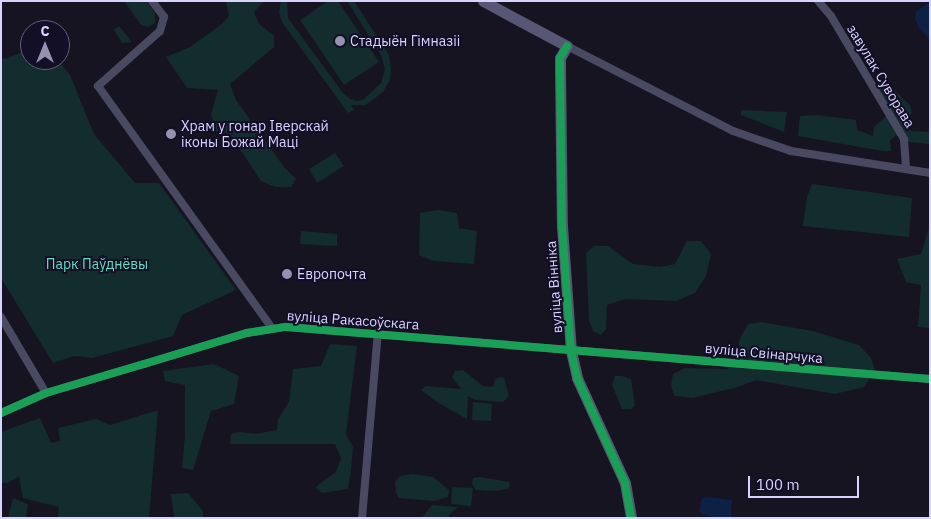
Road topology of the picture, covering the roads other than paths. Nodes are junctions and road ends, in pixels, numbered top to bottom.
1 (152, 1) edge
2 (483, 1) edge
3 (818, 1) edge
4 (567, 46) junction
5 (906, 169) junction
6 (930, 173) edge
7 (1, 317) edge
8 (272, 328) junction
9 (378, 333) junction
10 (571, 351) junction
11 (597, 352) joint
12 (930, 379) edge
13 (46, 393) junction
14 (1, 413) edge
15 (362, 518) edge
16 (631, 518) edge

1 - 8 street
2 - 4 street
3 - 5 street, завулак Суворава
4 - 5 street
4 - 10 street, вуліца Вінніка
5 - 6 street
7 - 13 street
8 - 9 street, вуліца Ракасоўскага
8 - 13 street, вуліца Ракасоўскага
9 - 10 street, вуліца Ракасоўскага
9 - 15 street
10 - 11 street, вуліца Ракасоўскага
10 - 16 street, вуліца Вінніка
11 - 12 street, вуліца Свінарчука
13 - 14 street, вуліца Ракасоўскага

